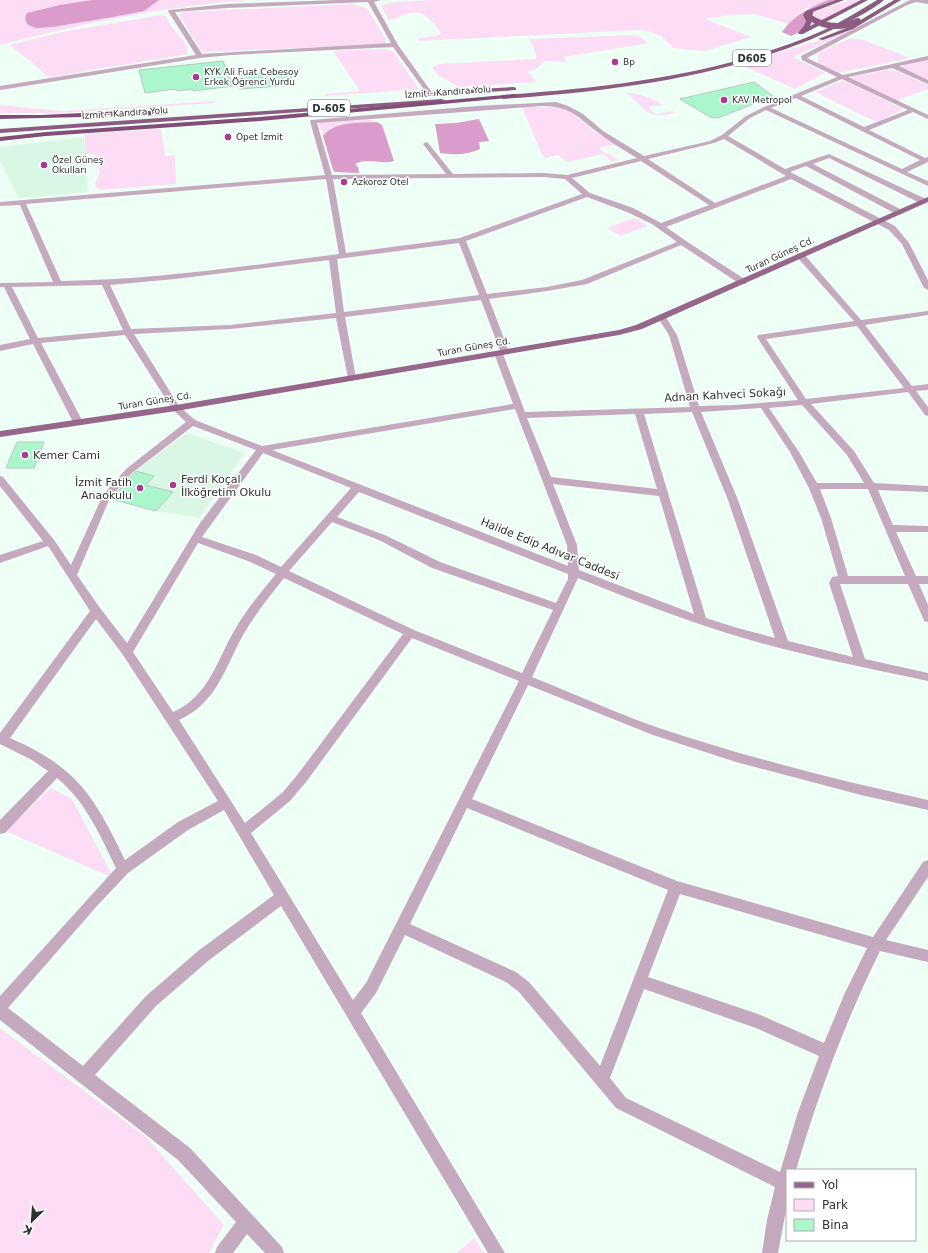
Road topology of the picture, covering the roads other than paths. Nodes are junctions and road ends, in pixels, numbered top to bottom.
1 (370, 0) edge
2 (378, 0) edge
3 (841, 0) edge
4 (847, 0) edge
5 (865, 0) edge
6 (882, 0) edge
7 (892, 0) edge
8 (898, 0) edge
9 (928, 2) edge
10 (801, 33) junction
11 (795, 36) dead end
12 (788, 39) dead end
13 (396, 45) junction
14 (783, 48) junction
15 (200, 56) junction
16 (928, 58) edge
17 (723, 59) dead end
18 (891, 65) junction
19 (670, 71) dead end
20 (842, 77) junction
21 (928, 82) edge
22 (612, 87) joint
23 (0, 88) edge
24 (522, 88) dead end
25 (530, 88) dead end
26 (430, 94) junction
27 (406, 96) dead end
28 (515, 96) junction
29 (797, 96) junction
30 (766, 108) junction
31 (913, 110) junction
32 (168, 112) joint
33 (0, 117) edge
34 (928, 117) edge
35 (0, 123) edge
36 (863, 130) junction
37 (0, 131) edge
38 (724, 136) junction
39 (0, 139) edge
40 (426, 144) dead end
41 (644, 159) junction
42 (927, 159) edge
43 (807, 164) junction
44 (784, 172) junction
45 (901, 172) junction
46 (451, 176) junction
47 (791, 176) junction
48 (329, 177) junction
49 (567, 177) junction
50 (928, 184) edge
51 (587, 195) junction
52 (926, 200) edge
53 (22, 202) junction
54 (0, 204) edge
55 (714, 205) junction
56 (899, 212) junction
57 (879, 221) junction
58 (661, 226) junction
59 (462, 240) junction
60 (682, 242) junction
61 (800, 256) junction
62 (343, 257) junction
63 (333, 258) junction
64 (744, 282) junction
65 (104, 283) junction
66 (58, 284) junction
67 (3, 285) edge
68 (928, 288) edge
69 (485, 297) junction
70 (928, 313) edge
71 (340, 315) junction
72 (662, 318) junction
73 (859, 322) junction
74 (128, 332) junction
75 (34, 341) junction
76 (0, 348) edge
77 (501, 352) junction
78 (352, 378) junction
79 (928, 387) edge
80 (911, 389) junction
81 (804, 402) junction
82 (763, 405) junction
83 (176, 408) junction
84 (695, 409) junction
85 (520, 410) junction
86 (639, 412) junction
87 (928, 413) edge
88 (78, 422) junction
89 (192, 422) junction
90 (0, 434) edge
91 (262, 450) junction
92 (0, 479) edge
93 (547, 480) junction
94 (813, 486) junction
95 (871, 486) junction
96 (358, 487) junction
97 (928, 489) edge
98 (664, 494) junction
99 (331, 518) junction
100 (891, 528) junction
101 (928, 528) edge
102 (196, 539) junction
103 (50, 542) junction
104 (0, 559) edge
105 (283, 572) junction
106 (574, 572) junction
107 (72, 575) junction
108 (844, 580) junction
109 (912, 580) junction
110 (928, 580) edge
111 (560, 608) junction
112 (96, 612) junction
113 (928, 618) edge
114 (701, 620) junction
115 (410, 633) junction
116 (783, 644) junction
117 (127, 652) junction
118 (860, 662) junction
119 (928, 677) edge
120 (525, 680) junction
121 (172, 718) junction
122 (1, 739) edge
123 (57, 770) junction
124 (464, 801) junction
125 (226, 803) junction
126 (928, 805) edge
127 (0, 829) edge
128 (244, 831) junction
129 (928, 866) edge
130 (123, 869) junction
131 (676, 887) junction
132 (283, 896) junction
133 (401, 927) junction
134 (877, 944) junction
135 (928, 956) edge
136 (640, 981) junction
137 (0, 1007) edge
138 (0, 1011) edge
139 (353, 1012) junction
140 (826, 1052) junction
141 (84, 1076) junction
142 (602, 1079) junction
143 (789, 1169) edge
144 (786, 1176) edge
145 (786, 1180) edge
146 (247, 1221) junction
147 (223, 1253) edge
148 (276, 1253) edge
149 (497, 1253) edge
150 (770, 1253) edge

1 - 2 street
1 - 13 street
1 - 15 street
3 - 10 highway
4 - 7 highway, bridge
5 - 10 highway
6 - 14 highway, İzmit - Kandıra Yolu / D605
8 - 14 highway
9 - 20 street
10 - 11 highway
12 - 17 highway, D605
13 - 15 street
13 - 26 street
14 - 22 highway, İzmit - Kandıra Yolu / D605
15 - 23 street
16 - 18 street
18 - 20 street
18 - 21 street
19 - 25 highway
20 - 29 street
20 - 31 street
22 - 28 highway, İzmit - Kandıra Yolu / D-605
24 - 26 highway, İzmit - Kandıra Yolu
26 - 27 highway, İzmit - Kandıra Yolu
28 - 37 highway, İzmit - Kandıra Yolu / D-605
28 - 39 highway
29 - 30 street
29 - 36 street
30 - 38 street
30 - 45 street
31 - 34 street
31 - 36 street
32 - 33 highway
32 - 35 highway, İzmit - Kandıra Yolu
36 - 42 street
38 - 41 street
38 - 44 street
40 - 46 street
41 - 48 street
41 - 49 street
41 - 55 street
42 - 45 street
43 - 44 street
43 - 52 street
43 - 56 street
44 - 47 street
45 - 50 street
46 - 48 street
46 - 49 street
47 - 55 street
47 - 57 street
48 - 53 street
48 - 62 street
49 - 51 street
51 - 58 street
51 - 59 street
52 - 56 main road, Turan Güneş Cd.
53 - 54 street
53 - 66 street
55 - 58 street
56 - 57 main road, Turan Güneş Cd.
57 - 61 main road, Turan Güneş Cd.
57 - 68 street
58 - 60 street
59 - 62 street
59 - 69 street
60 - 64 street
60 - 69 street
61 - 64 main road, Turan Güneş Cd.
61 - 73 street
62 - 63 street
63 - 65 street
63 - 71 street
64 - 72 main road, Turan Güneş Cd.
65 - 66 street
65 - 74 street, Halide Edip Adıvar Caddesi
66 - 67 street
67 - 75 street
69 - 71 street
69 - 77 street
70 - 73 street
71 - 74 street
71 - 78 street
72 - 77 main road, Turan Güneş Cd.
72 - 84 street
73 - 80 street
73 - 81 street
74 - 75 street
74 - 83 street, Halide Edip Adıvar Caddesi
75 - 76 street
75 - 88 street
77 - 78 main road, Turan Güneş Cd.
77 - 85 street
78 - 83 main road, Turan Güneş Cd.
79 - 80 street, Adnan Kahveci Sokağı
80 - 81 street, Adnan Kahveci Sokağı
80 - 87 street
81 - 82 street, Adnan Kahveci Sokağı
81 - 95 street
82 - 84 street, Adnan Kahveci Sokağı
82 - 94 street
83 - 88 main road, Turan Güneş Cd.
83 - 89 street, Halide Edip Adıvar Caddesi
84 - 86 street, Adnan Kahveci Sokağı
84 - 116 street
85 - 86 street, Adnan Kahveci Sokağı
85 - 91 street, Adnan Kahveci Sokağı
85 - 93 street
86 - 98 street
88 - 90 main road, Turan Güneş Cd.
89 - 91 street, Halide Edip Adıvar Caddesi
89 - 107 street
91 - 96 street, Halide Edip Adıvar Caddesi
91 - 102 street
92 - 103 street
93 - 98 street
93 - 106 street
94 - 95 street
94 - 108 street
95 - 97 street
95 - 100 street
96 - 99 street
96 - 106 street, Halide Edip Adıvar Caddesi
98 - 114 street
99 - 105 street
99 - 111 street
100 - 101 street
100 - 109 street
102 - 105 street
102 - 117 street
103 - 104 street
103 - 107 street
105 - 115 street
105 - 121 street
106 - 111 street
106 - 114 street, Halide Edip Adıvar Caddesi
107 - 112 street
108 - 109 street
108 - 118 street
109 - 110 street
109 - 113 street
111 - 120 street
112 - 117 street
112 - 122 street
114 - 116 street, Halide Edip Adıvar Caddesi
115 - 120 street
115 - 128 street
116 - 118 street, Halide Edip Adıvar Caddesi
117 - 121 street
118 - 119 street, Halide Edip Adıvar Caddesi
120 - 124 street
120 - 126 street
121 - 125 street
122 - 123 street
123 - 127 street
123 - 130 street
124 - 131 street
124 - 133 street
125 - 128 street
125 - 130 street
128 - 132 street
129 - 134 street
130 - 137 street
131 - 134 street
131 - 136 street
132 - 139 street
132 - 141 street
133 - 139 street
133 - 142 street
134 - 135 street
134 - 140 street
136 - 140 street
136 - 142 street
138 - 141 street
139 - 149 street
140 - 143 street
141 - 146 street
142 - 144 street
145 - 150 street
146 - 147 street
146 - 148 street

